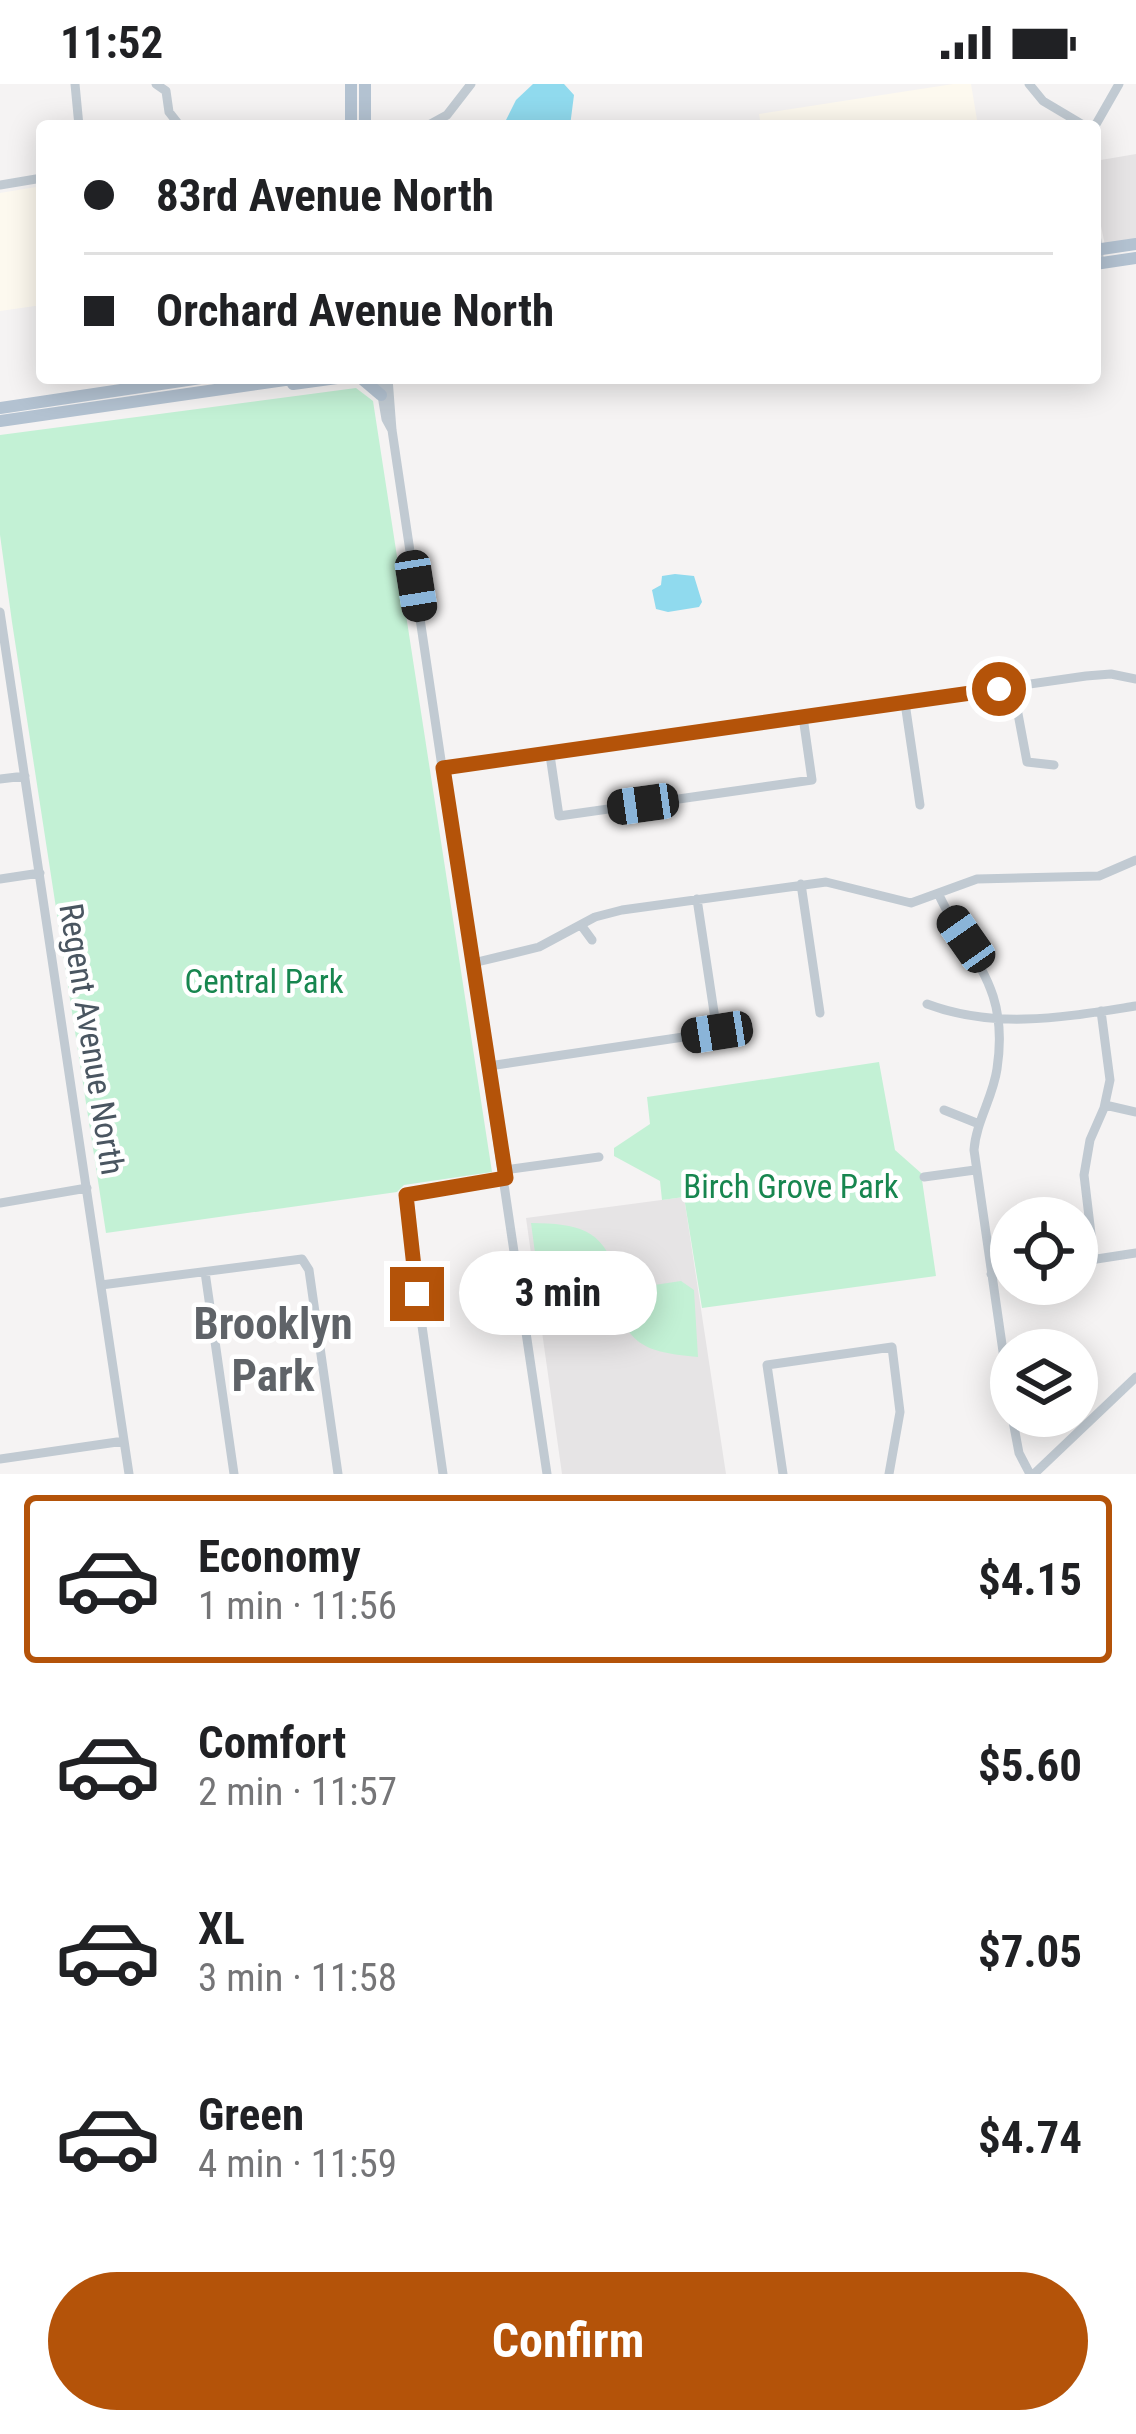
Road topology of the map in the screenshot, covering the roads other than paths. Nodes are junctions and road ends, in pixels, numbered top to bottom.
1 (75, 84) edge
2 (156, 84) edge
3 (351, 84) edge
4 (364, 84) edge
5 (471, 84) edge
6 (1029, 84) edge
7 (1119, 84) edge
8 (79, 120) edge
9 (175, 120) edge
10 (352, 120) edge
11 (365, 120) edge
12 (438, 120) edge
13 (1075, 120) edge
14 (1098, 120) edge
15 (36, 179) edge
16 (0, 185) edge
17 (1136, 244) edge
18 (1101, 256) edge
19 (1101, 257) edge
20 (1136, 259) edge
21 (153, 384) edge
22 (257, 384) joint
23 (296, 384) edge
24 (368, 384) edge
25 (383, 384) edge
26 (385, 384) edge
27 (381, 394) junction
28 (0, 408) edge
29 (0, 421) edge
30 (392, 430) junction
31 (0, 612) edge
32 (1136, 680) edge
33 (1012, 687) junction
34 (905, 703) junction
35 (803, 717) junction
36 (550, 755) junction
37 (1054, 765) dead end
38 (443, 768) junction
39 (25, 776) junction
40 (0, 779) edge
41 (920, 805) dead end
42 (1136, 860) edge
43 (40, 873) junction
44 (0, 879) edge
45 (801, 884) junction
46 (938, 893) junction
47 (697, 899) junction
48 (581, 925) junction
49 (592, 940) dead end
50 (473, 963) junction
51 (927, 1004) dead end
52 (1136, 1006) edge
53 (1101, 1011) junction
54 (820, 1013) dead end
55 (998, 1019) junction
56 (488, 1066) junction
57 (1105, 1105) junction
58 (944, 1110) dead end
59 (1136, 1112) edge
60 (979, 1124) junction
61 (599, 1157) dead end
62 (975, 1170) junction
63 (505, 1174) junction
64 (924, 1178) dead end
65 (87, 1188) junction
66 (1087, 1197) edge
67 (0, 1202) edge
68 (1136, 1253) edge
69 (1098, 1258) edge
70 (990, 1262) edge
71 (206, 1273) junction
72 (101, 1285) junction
73 (1136, 1377) edge
74 (1016, 1437) edge
75 (124, 1441) junction
76 (0, 1459) edge
77 (129, 1474) edge
78 (234, 1474) edge
79 (338, 1474) edge
80 (443, 1474) edge
81 (548, 1474) edge
82 (783, 1474) edge
83 (889, 1474) edge
84 (1032, 1474) edge

1 - 8 street
2 - 9 street
3 - 10 main road
4 - 11 main road
5 - 12 street
6 - 13 street
7 - 14 street
15 - 16 street
17 - 18 main road
19 - 20 main road
21 - 28 main road
22 - 23 main road
22 - 29 main road
24 - 27 main road
25 - 27 street
26 - 30 street
27 - 30 street
30 - 38 street
31 - 39 street, Regent Avenue North
32 - 33 street
33 - 34 street
33 - 37 street
34 - 35 street
34 - 41 street
35 - 36 street
35 - 36 street
36 - 38 street
38 - 50 street
39 - 40 street
39 - 43 street, Regent Avenue North
42 - 46 street
43 - 44 street
43 - 65 street, Regent Avenue North
45 - 46 street
45 - 47 street
45 - 54 street
46 - 55 street
47 - 48 street
47 - 56 street
48 - 49 street
48 - 50 street
50 - 56 street
51 - 55 street
52 - 53 street
53 - 55 street
53 - 57 street
55 - 60 street
56 - 63 street
57 - 59 street
57 - 66 street
58 - 60 street
60 - 62 street
61 - 63 street
62 - 64 street
62 - 70 street
63 - 80 street
63 - 81 street
65 - 67 street
65 - 72 street, Regent Avenue North
68 - 69 street
71 - 72 street
71 - 78 street
71 - 79 street
72 - 75 street, Regent Avenue North
73 - 84 street
74 - 84 street
75 - 76 street
75 - 77 street, Regent Avenue North
82 - 83 street

